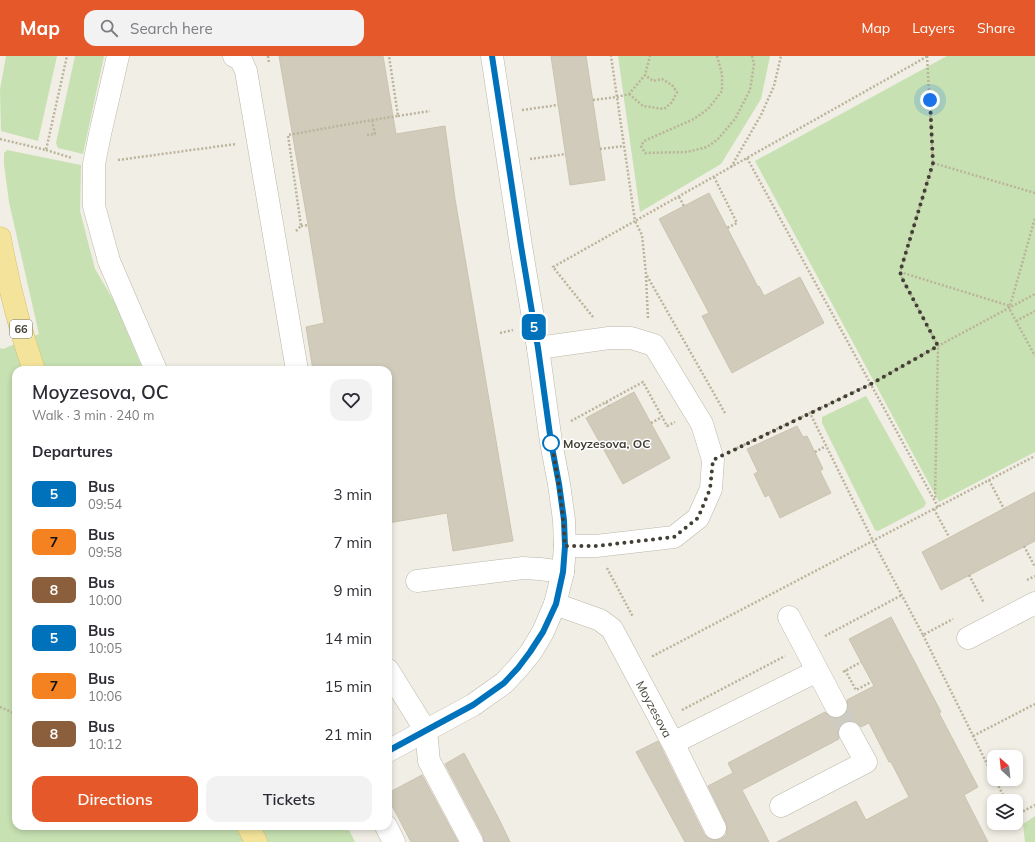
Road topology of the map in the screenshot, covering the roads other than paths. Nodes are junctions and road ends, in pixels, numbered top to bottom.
1 (118, 56) edge
2 (234, 56) edge
3 (492, 56) edge
4 (0, 238) edge
5 (5, 290) edge
6 (538, 348) junction
7 (33, 366) edge
8 (154, 366) edge
9 (296, 366) edge
10 (565, 546) junction
11 (563, 572) junction
12 (417, 581) dead end
13 (1035, 602) edge
14 (556, 604) junction
15 (789, 617) dead end
16 (968, 638) dead end
17 (817, 671) junction
18 (392, 676) edge
19 (836, 706) tunnel mouth
20 (426, 731) junction
21 (850, 733) tunnel mouth
22 (673, 743) junction
23 (392, 749) edge
24 (781, 806) dead end
25 (716, 828) dead end
26 (250, 830) edge
27 (388, 830) edge
28 (256, 842) edge
29 (394, 842) edge
30 (472, 842) edge

1 - 8 street
2 - 9 street
3 - 6 street
4 - 5 main road, 66
5 - 7 main road, 66
6 - 10 street
6 - 10 street
10 - 11 street
11 - 12 street
11 - 14 street
13 - 16 street
14 - 20 street
14 - 22 street, Moyzesova
15 - 17 street
17 - 19 street
17 - 22 street, Moyzesova
18 - 20 street
20 - 23 street
20 - 30 street
21 - 24 street
22 - 25 street
26 - 28 main road
27 - 29 street

